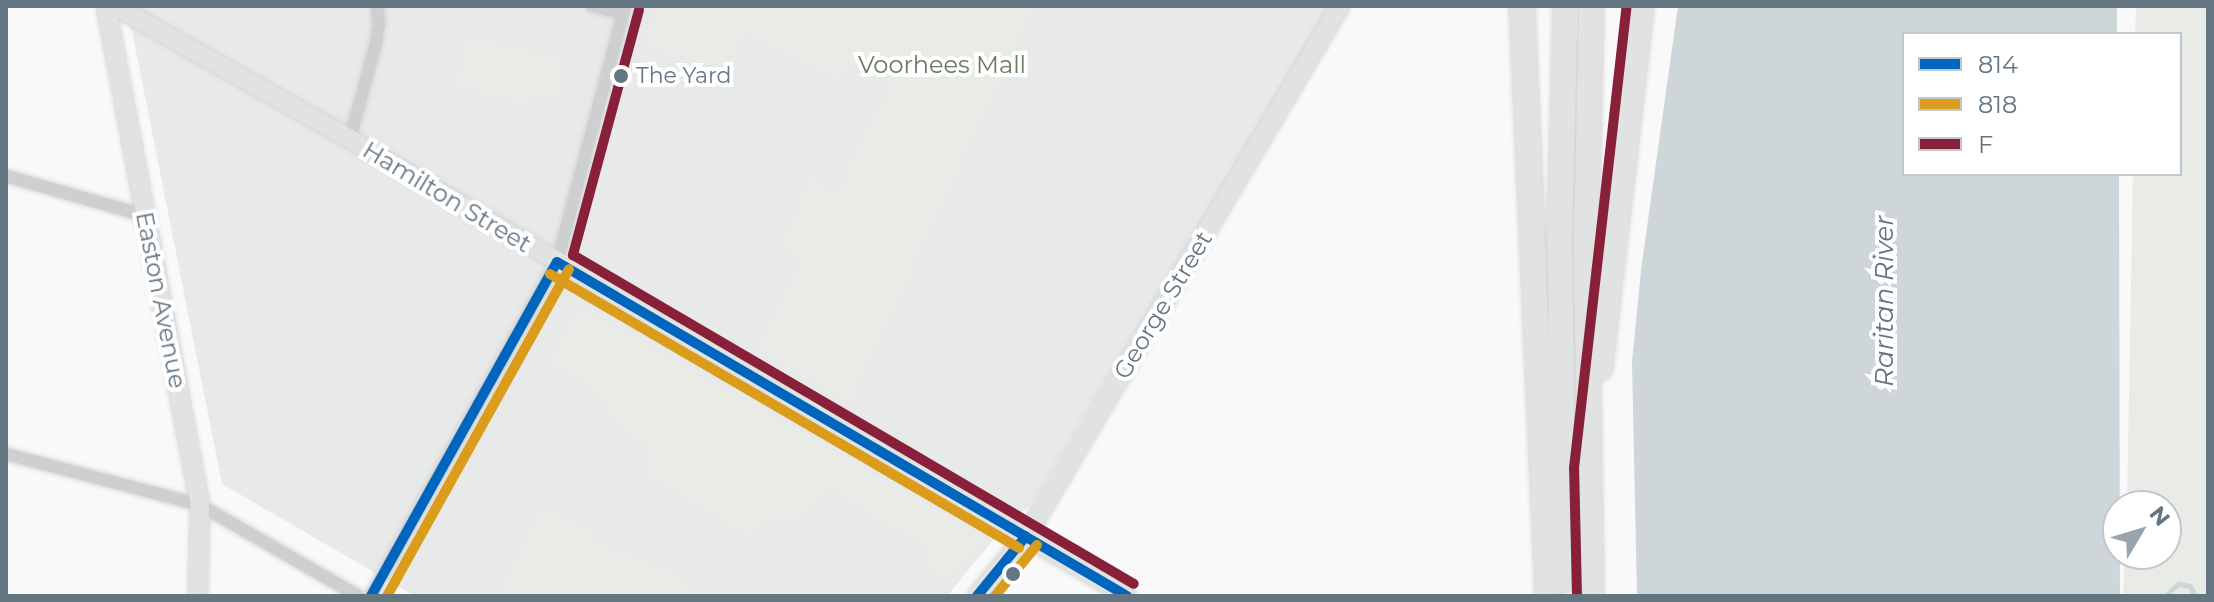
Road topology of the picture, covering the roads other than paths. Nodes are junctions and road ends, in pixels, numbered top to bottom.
1 (106, 6) edge
2 (115, 6) edge
3 (377, 6) edge
4 (592, 6) edge
5 (1340, 6) edge
6 (1522, 6) edge
7 (1566, 6) edge
8 (1591, 6) edge
9 (1641, 6) edge
10 (624, 10) edge
11 (350, 139) junction
12 (6, 176) edge
13 (146, 216) junction
14 (557, 262) junction
15 (6, 454) edge
16 (1588, 470) junction
17 (200, 505) junction
18 (1026, 536) junction
19 (198, 596) edge
20 (358, 596) edge
21 (371, 596) edge
22 (977, 596) edge
23 (1127, 596) edge
24 (1548, 596) edge
25 (1563, 596) edge
26 (1591, 596) edge

1 - 13 street, Easton Avenue
2 - 11 street, Hamilton Street
3 - 11 street
4 - 10 street
5 - 18 street, George Street
6 - 24 highway
7 - 25 highway
8 - 16 highway
9 - 16 highway
10 - 14 street
11 - 14 street, Hamilton Street
12 - 13 street
13 - 17 street, Easton Avenue
14 - 18 street, Hamilton Street
14 - 21 street
15 - 17 street
16 - 26 highway
17 - 19 street, Easton Avenue
17 - 20 street
18 - 22 street, George Street
18 - 23 street, Hamilton Street

